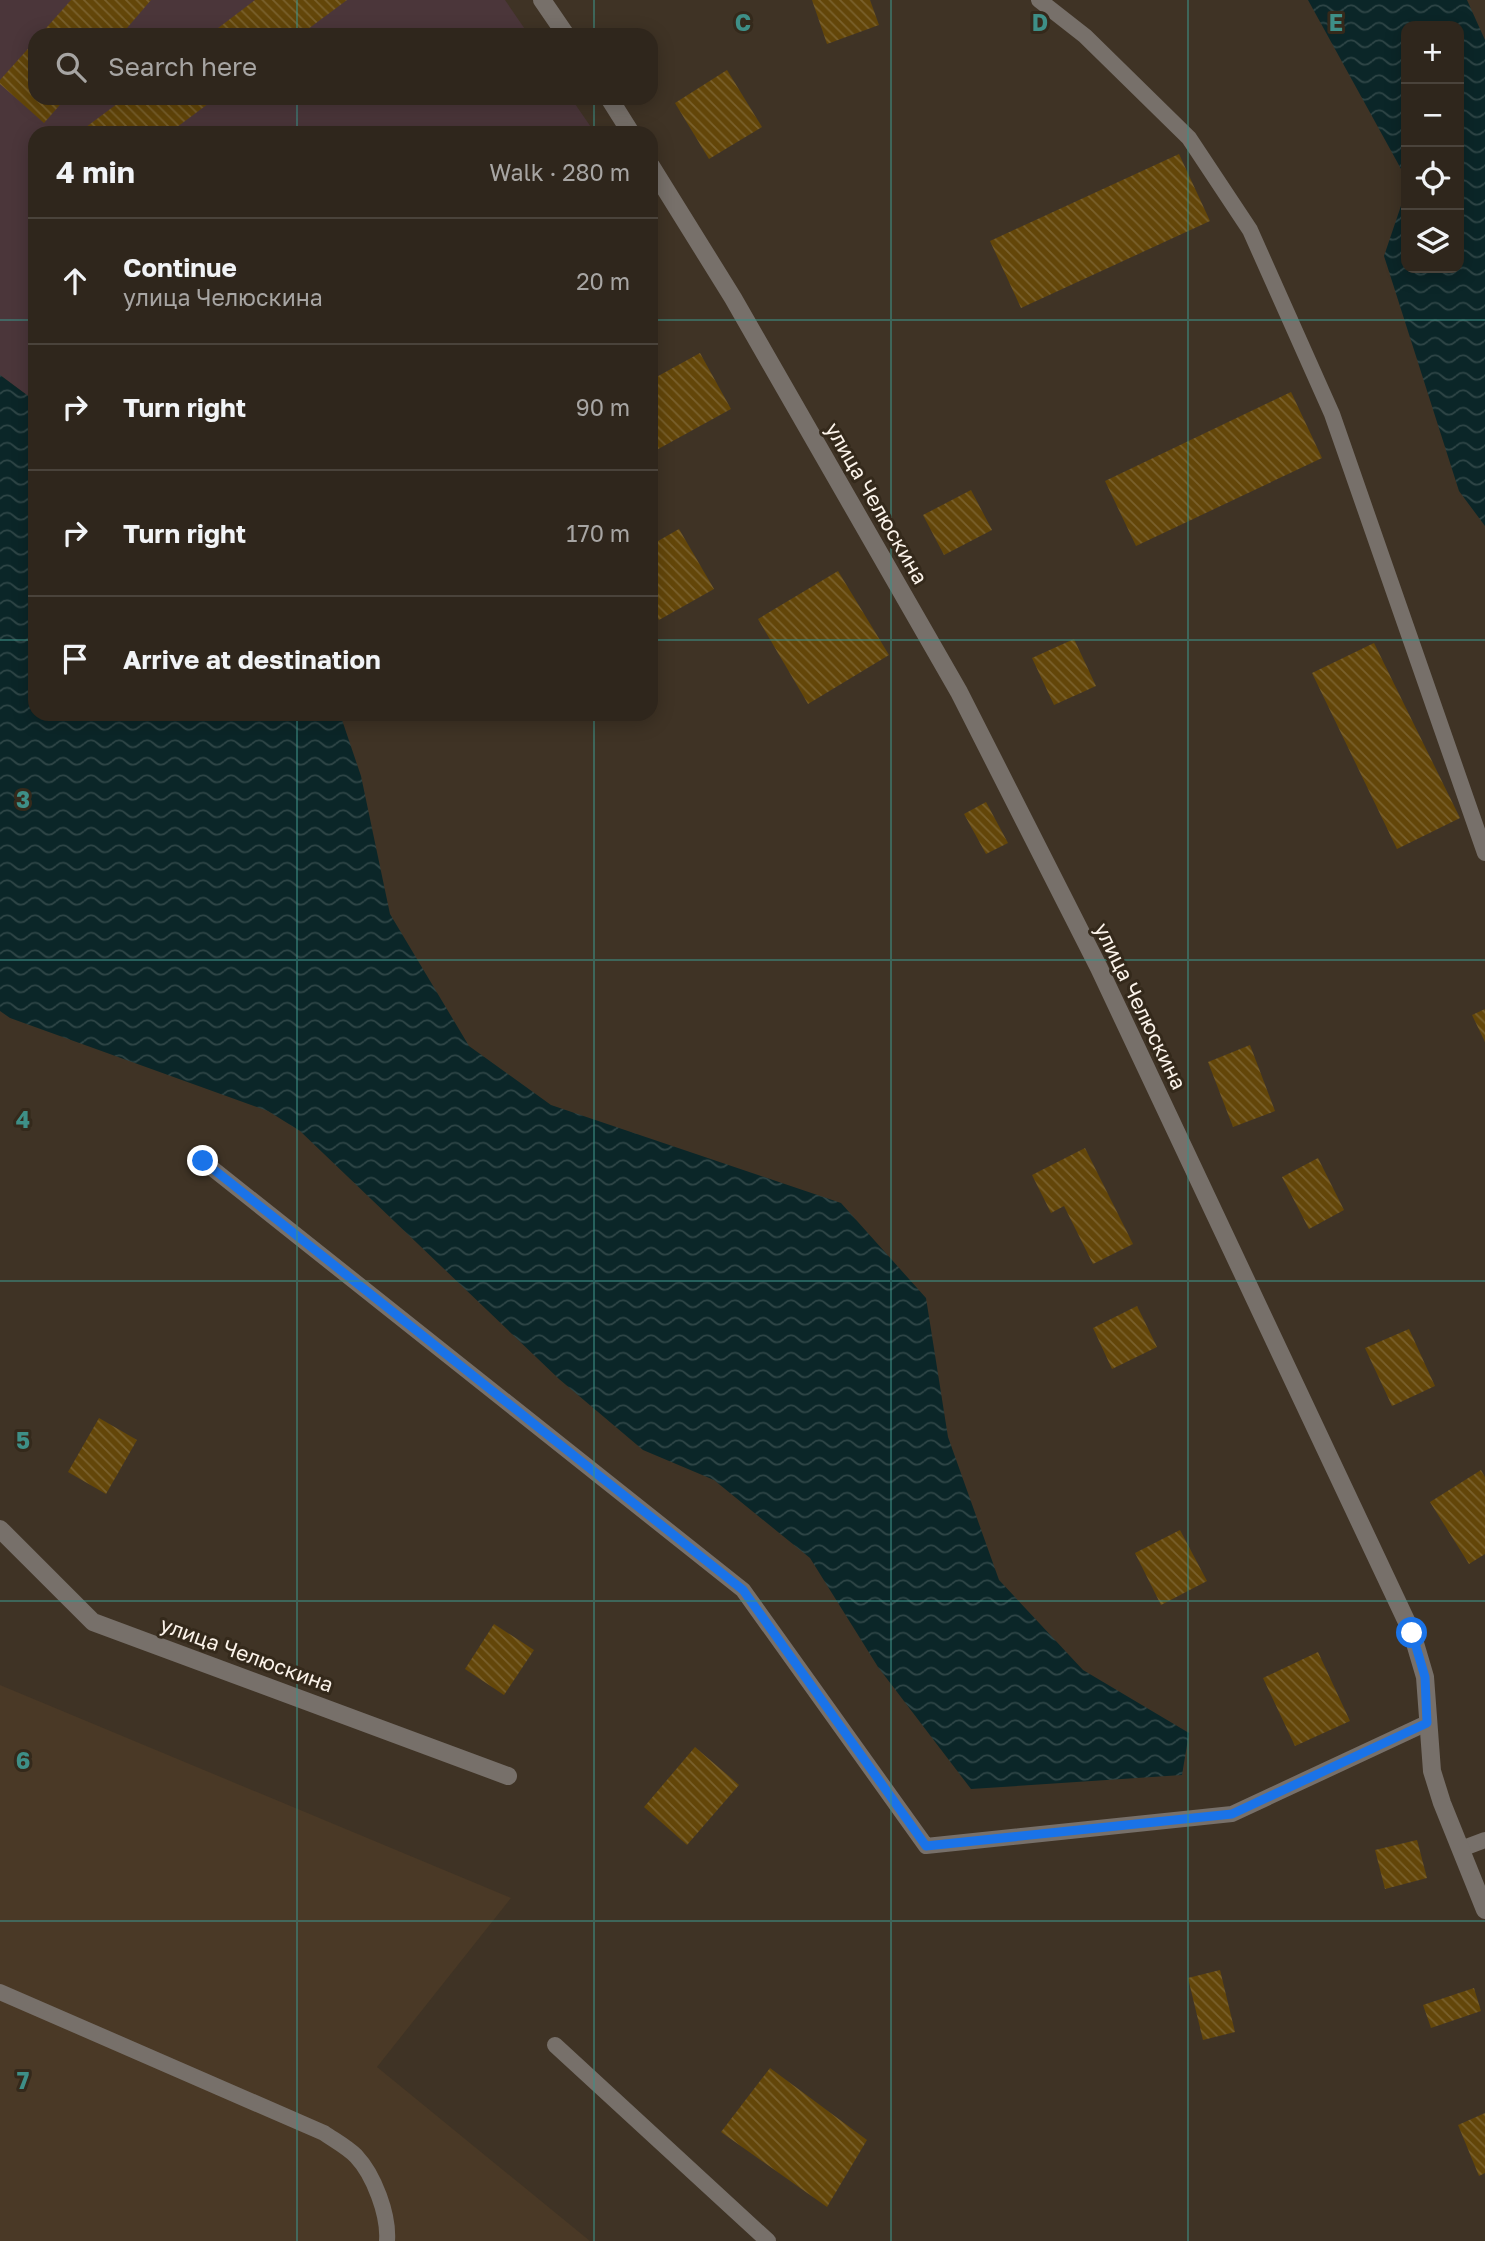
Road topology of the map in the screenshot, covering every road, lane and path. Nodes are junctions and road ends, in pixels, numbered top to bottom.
1 (542, 0) edge
2 (1039, 0) edge
3 (561, 28) edge
4 (613, 105) edge
5 (627, 126) edge
6 (658, 177) edge
7 (1485, 853) edge
8 (203, 1161) dead end
9 (0, 1529) edge
10 (1427, 1723) junction
11 (508, 1776) dead end
12 (1485, 1840) edge
13 (1461, 1849) junction
14 (1485, 1910) edge
15 (0, 1993) edge
16 (555, 2045) dead end
17 (387, 2241) edge
18 (768, 2241) edge

1 - 3 street
2 - 7 lane
4 - 5 street
6 - 10 street, улица Челюскина
8 - 10 lane
9 - 11 street, улица Челюскина
10 - 13 street, улица Челюскина
12 - 13 lane
13 - 14 street, улица Челюскина
15 - 17 lane
16 - 18 lane

